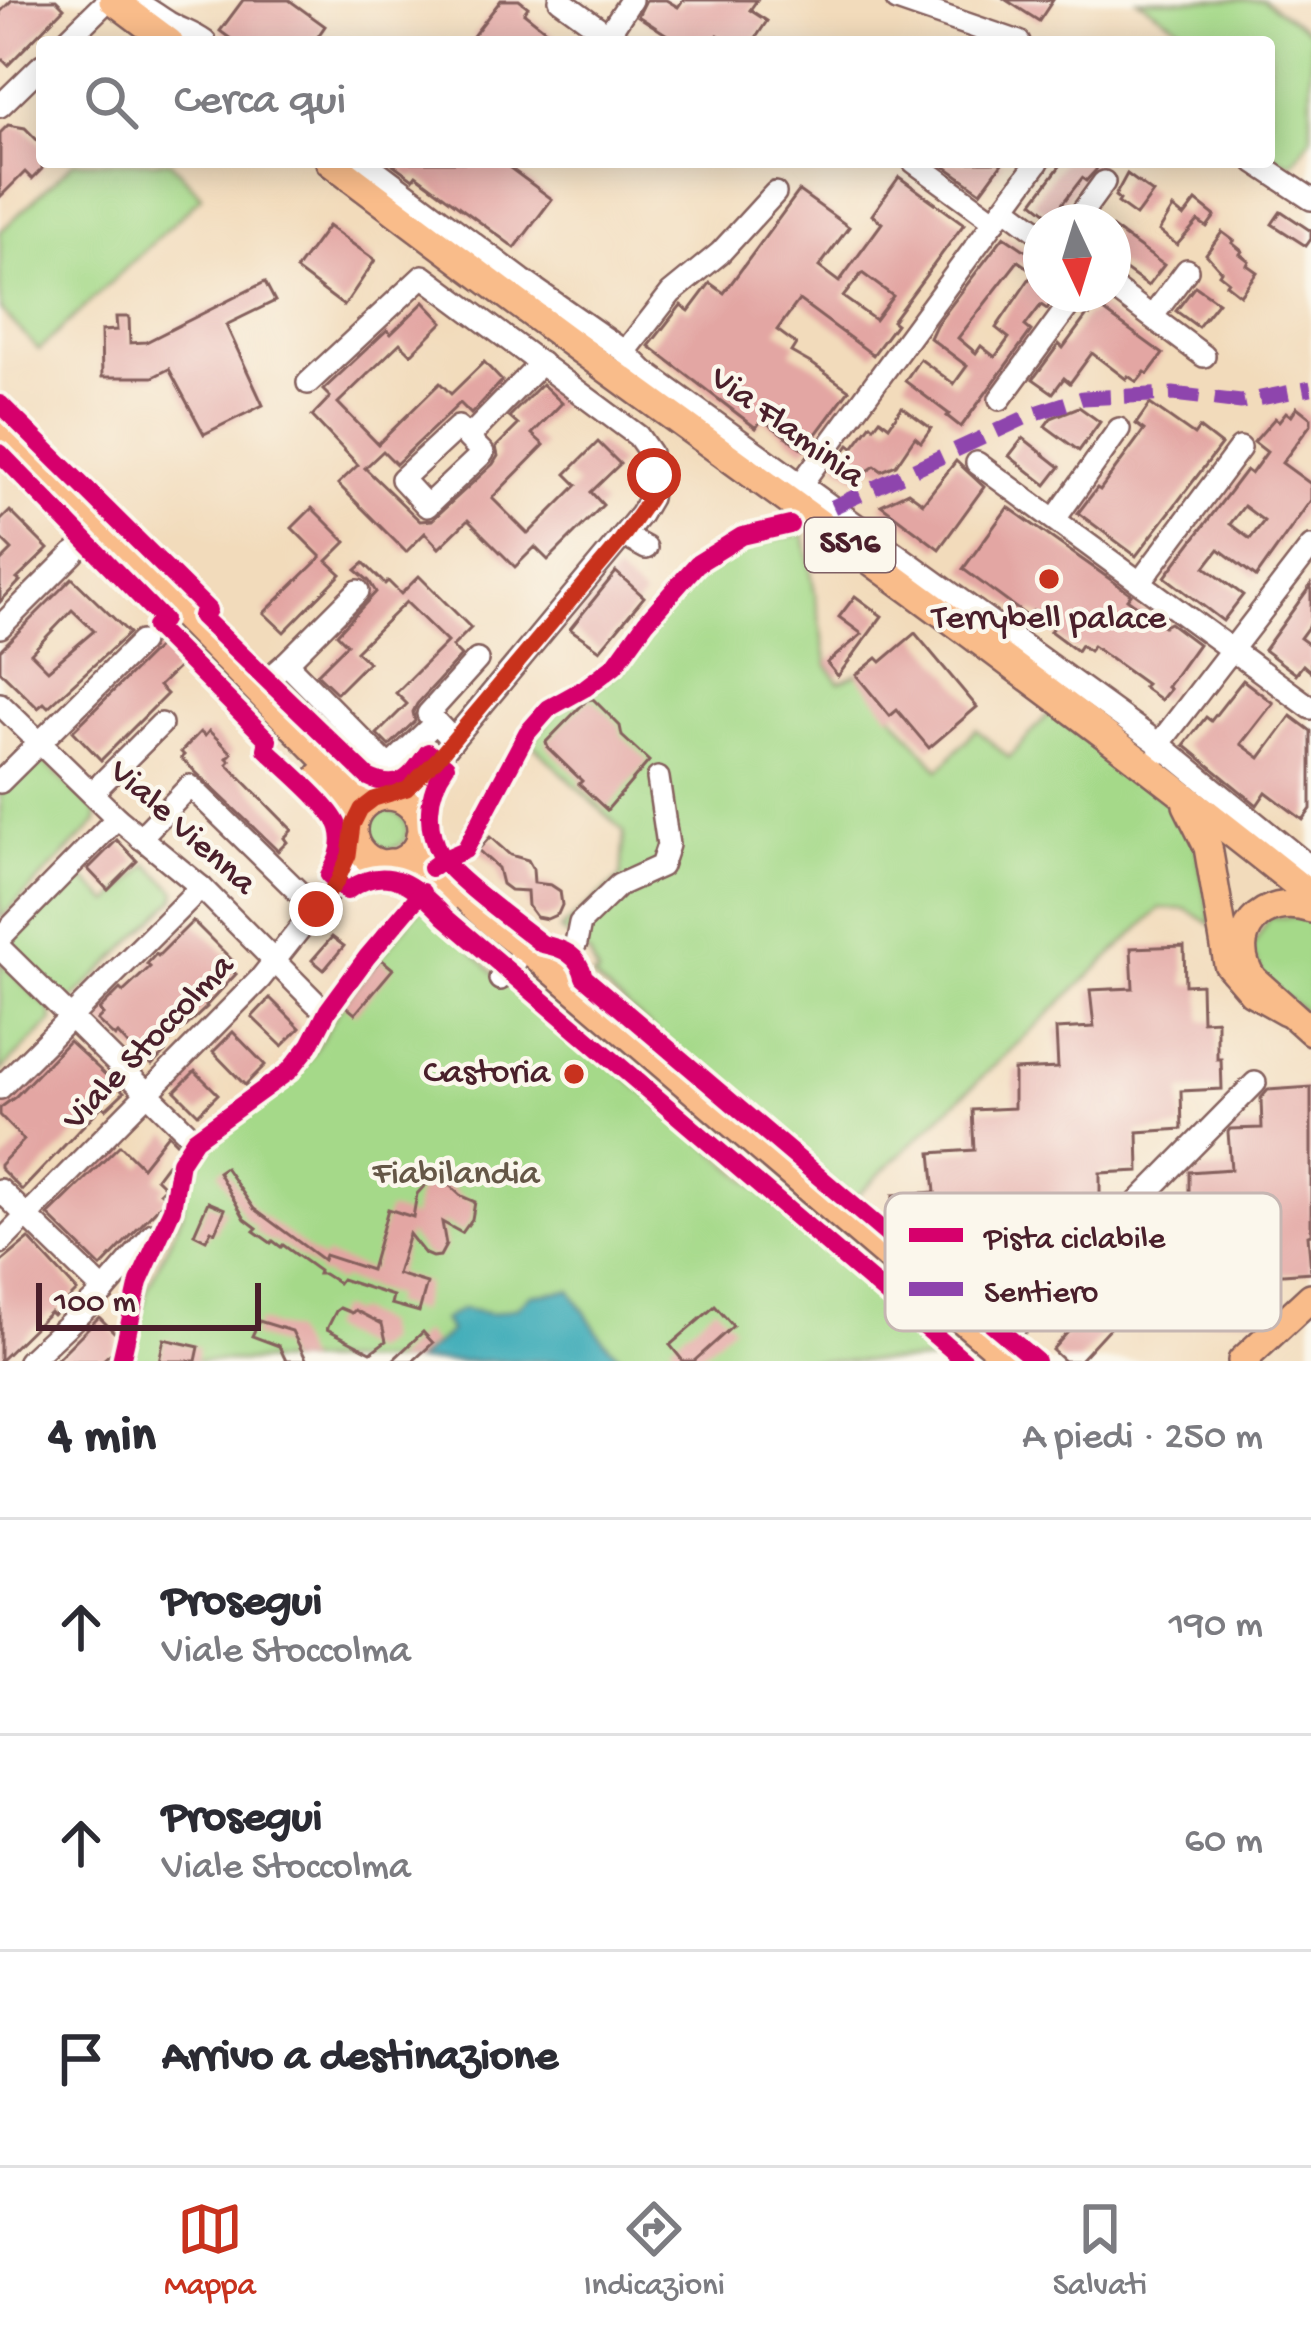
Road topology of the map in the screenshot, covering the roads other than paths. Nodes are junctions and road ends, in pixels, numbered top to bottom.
1 (110, 0) edge
2 (124, 0) edge
3 (560, 0) edge
4 (631, 0) edge
5 (898, 0) edge
6 (71, 36) edge
7 (183, 36) edge
8 (188, 36) edge
9 (609, 36) edge
10 (614, 36) edge
11 (1002, 36) edge
12 (36, 71) edge
13 (0, 106) edge
14 (339, 168) edge
15 (372, 168) edge
16 (924, 168) edge
17 (1034, 168) edge
18 (1264, 168) edge
19 (1104, 182) dead end
20 (775, 193) dead end
21 (1311, 199) edge
22 (1088, 204) edge
23 (1000, 214) junction
24 (1023, 225) edge
25 (1187, 270) dead end
26 (1131, 301) edge
27 (1064, 312) edge
28 (1152, 317) junction
29 (580, 335) junction
30 (626, 352) junction
31 (1204, 356) dead end
32 (541, 364) junction
33 (308, 383) dead end
34 (1000, 399) dead end
35 (0, 429) edge
36 (1119, 429) dead end
37 (468, 438) dead end
38 (1240, 448) dead end
39 (0, 453) edge
40 (977, 463) dead end
41 (801, 484) junction
42 (1055, 519) junction
43 (625, 536) junction
44 (1311, 547) edge
45 (646, 548) dead end
46 (74, 554) dead end
47 (1140, 582) junction
48 (358, 591) dead end
49 (0, 627) edge
50 (141, 642) dead end
51 (1232, 650) junction
52 (478, 660) dead end
53 (286, 663) junction
54 (256, 689) junction
55 (0, 704) edge
56 (1311, 708) edge
57 (436, 722) junction
58 (161, 724) dead end
59 (454, 740) junction
60 (40, 742) junction
61 (1160, 744) junction
62 (437, 759) junction
63 (658, 778) dead end
64 (0, 782) edge
65 (1170, 784) junction
66 (92, 793) junction
67 (379, 798) junction
68 (117, 818) junction
69 (353, 829) junction
70 (420, 830) junction
71 (140, 838) junction
72 (387, 863) junction
73 (337, 882) junction
74 (1306, 883) edge
75 (201, 887) junction
76 (316, 909) junction
77 (1311, 909) edge
78 (0, 938) edge
79 (0, 948) edge
80 (274, 963) junction
81 (553, 970) junction
82 (316, 1003) dead end
83 (1286, 1011) junction
84 (72, 1018) junction
85 (1311, 1031) edge
86 (1255, 1083) dead end
87 (0, 1088) edge
88 (149, 1092) junction
89 (190, 1135) dead end
90 (0, 1190) edge
91 (1151, 1193) edge
92 (27, 1215) junction
93 (153, 1234) dead end
94 (0, 1243) edge
95 (885, 1259) edge
96 (885, 1268) edge
97 (104, 1291) junction
98 (1311, 1298) edge
99 (965, 1331) edge
100 (968, 1331) edge
101 (1021, 1331) edge
102 (997, 1356) edge
103 (29, 1361) edge
104 (1242, 1361) edge

1 - 6 street
1 - 7 main road
2 - 8 street
3 - 9 street
4 - 10 street
5 - 11 street
12 - 13 street
14 - 29 main road, Via Flaminia / SS16
15 - 29 street, Via Flaminia
16 - 23 street
17 - 23 street
18 - 21 street
19 - 22 street
20 - 30 street
23 - 24 street
23 - 41 street
25 - 28 street
26 - 28 street
27 - 34 street
28 - 31 street
29 - 30 street, Via Flaminia
29 - 65 main road, Via Flaminia / SS16
30 - 41 street, Via Flaminia
32 - 33 street
32 - 37 street
32 - 43 street
35 - 54 main road
36 - 42 street
38 - 47 street
39 - 69 main road
40 - 42 street
41 - 61 street, Via Flaminia
42 - 47 street
43 - 45 street
43 - 59 street
44 - 51 street
46 - 49 street
47 - 51 street
48 - 53 street
50 - 60 street
51 - 56 street
51 - 61 street
52 - 57 street
53 - 54 street
53 - 57 street
54 - 67 main road
55 - 60 street, Viale Vienna
57 - 59 street
58 - 66 street
59 - 62 street
60 - 64 street
60 - 66 street, Viale Vienna
61 - 65 street
61 - 74 street, Via Flaminia
62 - 67 street
62 - 70 street
63 - 81 street
65 - 74 main road, Via Flaminia / SS16
65 - 83 main road, Via Flaminia / SS16
66 - 68 street, Viale Vienna
67 - 69 main road
67 - 70 main road
68 - 71 street, Viale Vienna
68 - 78 street
69 - 72 main road
69 - 73 street, Viale Stoccolma
70 - 72 main road
70 - 81 main road
71 - 75 street, Viale Vienna
71 - 76 street
72 - 73 street, Viale Stoccolma
72 - 96 main road
73 - 76 street, Viale Stoccolma
75 - 80 street, Viale Vienna
75 - 84 street
76 - 80 street, Viale Stoccolma
77 - 83 main road, Via Flaminia / SS16
79 - 84 street
80 - 82 street, Viale Vienna
80 - 88 street, Viale Stoccolma
81 - 95 main road
83 - 85 main road, Via Flaminia / SS16
84 - 87 street
84 - 88 street
86 - 91 street
88 - 89 street
88 - 92 street, Viale Stoccolma
90 - 92 street
92 - 94 street, Viale Stoccolma
92 - 97 street
93 - 97 street
97 - 103 street
98 - 104 main road
99 - 102 main road
100 - 102 main road
101 - 102 street

